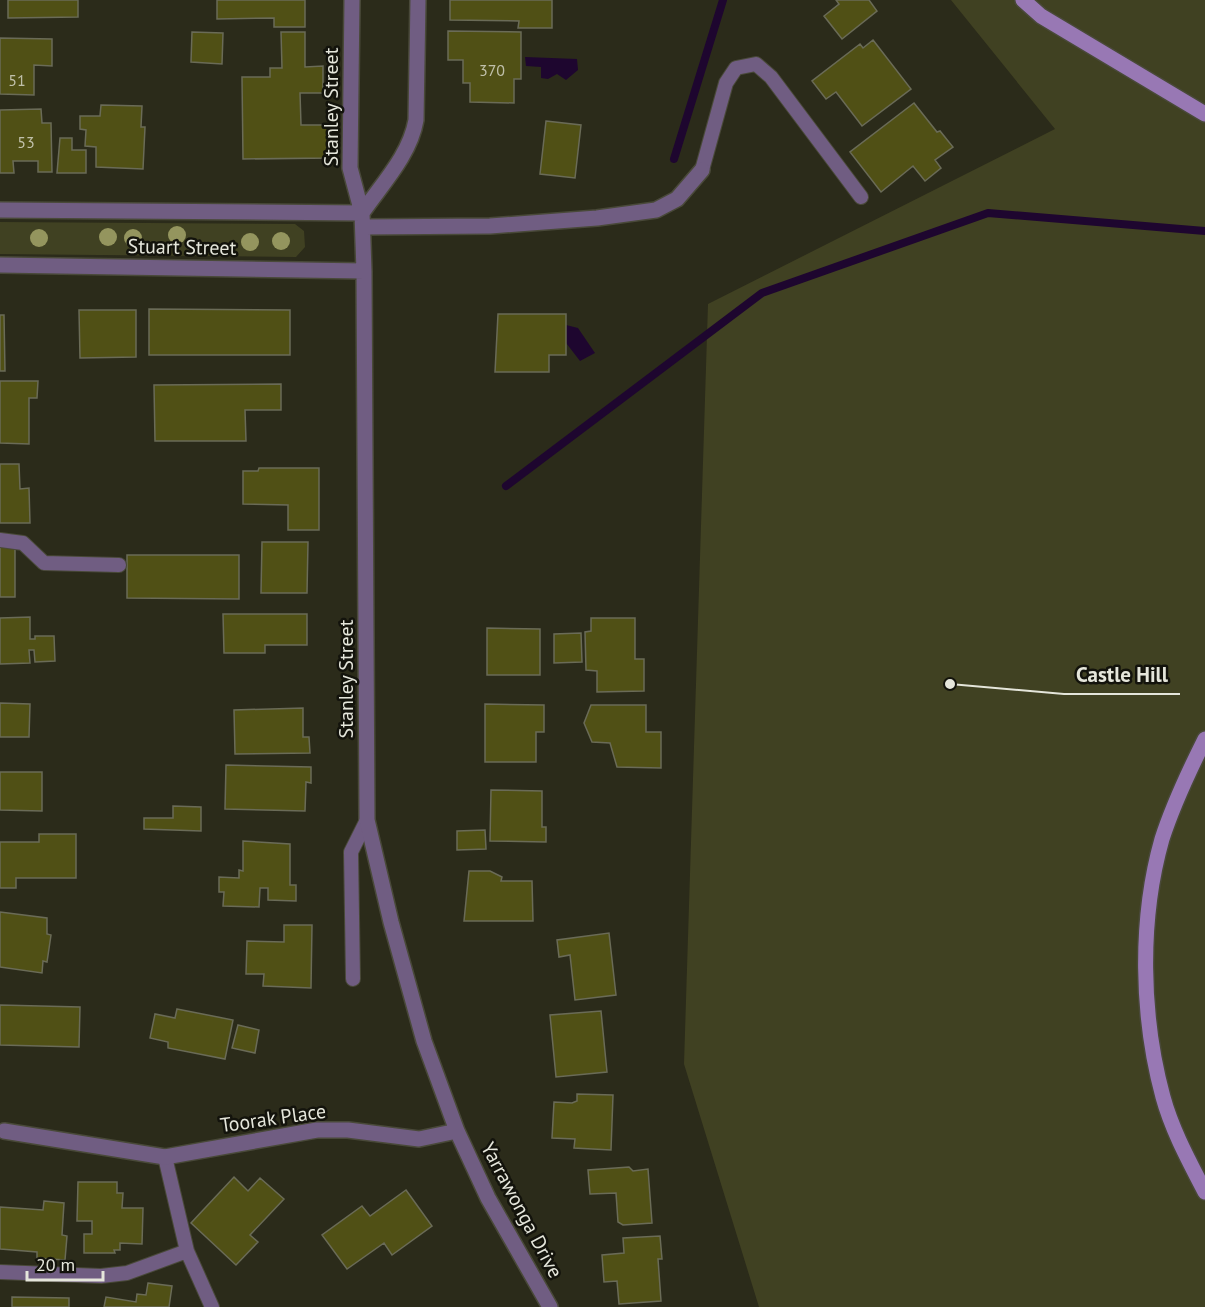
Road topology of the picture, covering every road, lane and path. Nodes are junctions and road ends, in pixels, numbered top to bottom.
1 (352, 0) edge
2 (418, 0) edge
3 (1023, 0) edge
4 (1205, 114) edge
5 (702, 170) joint
6 (861, 197) dead end
7 (0, 210) edge
8 (362, 220) junction
9 (0, 265) edge
10 (364, 271) junction
11 (0, 540) edge
12 (119, 565) dead end
13 (1205, 739) edge
14 (367, 820) junction
15 (353, 979) dead end
16 (458, 1131) junction
17 (2, 1134) edge
18 (165, 1157) junction
19 (1205, 1192) edge
20 (187, 1251) junction
21 (0, 1272) edge
22 (212, 1307) edge
23 (550, 1307) edge

1 - 8 street, Stanley Street
2 - 8 street
3 - 4 main road
5 - 6 lane
5 - 8 street, Stuart Street
7 - 8 street, Stuart Street
8 - 10 street, Stanley Street
9 - 10 street, Stuart Street
10 - 14 street, Stanley Street
11 - 12 lane
13 - 19 main road
14 - 15 lane
14 - 16 street, Stanley Street
16 - 18 street, Toorak Place
16 - 23 street, Yarrawonga Drive
17 - 18 street, Toorak Place
18 - 20 lane
20 - 21 lane
20 - 22 lane

